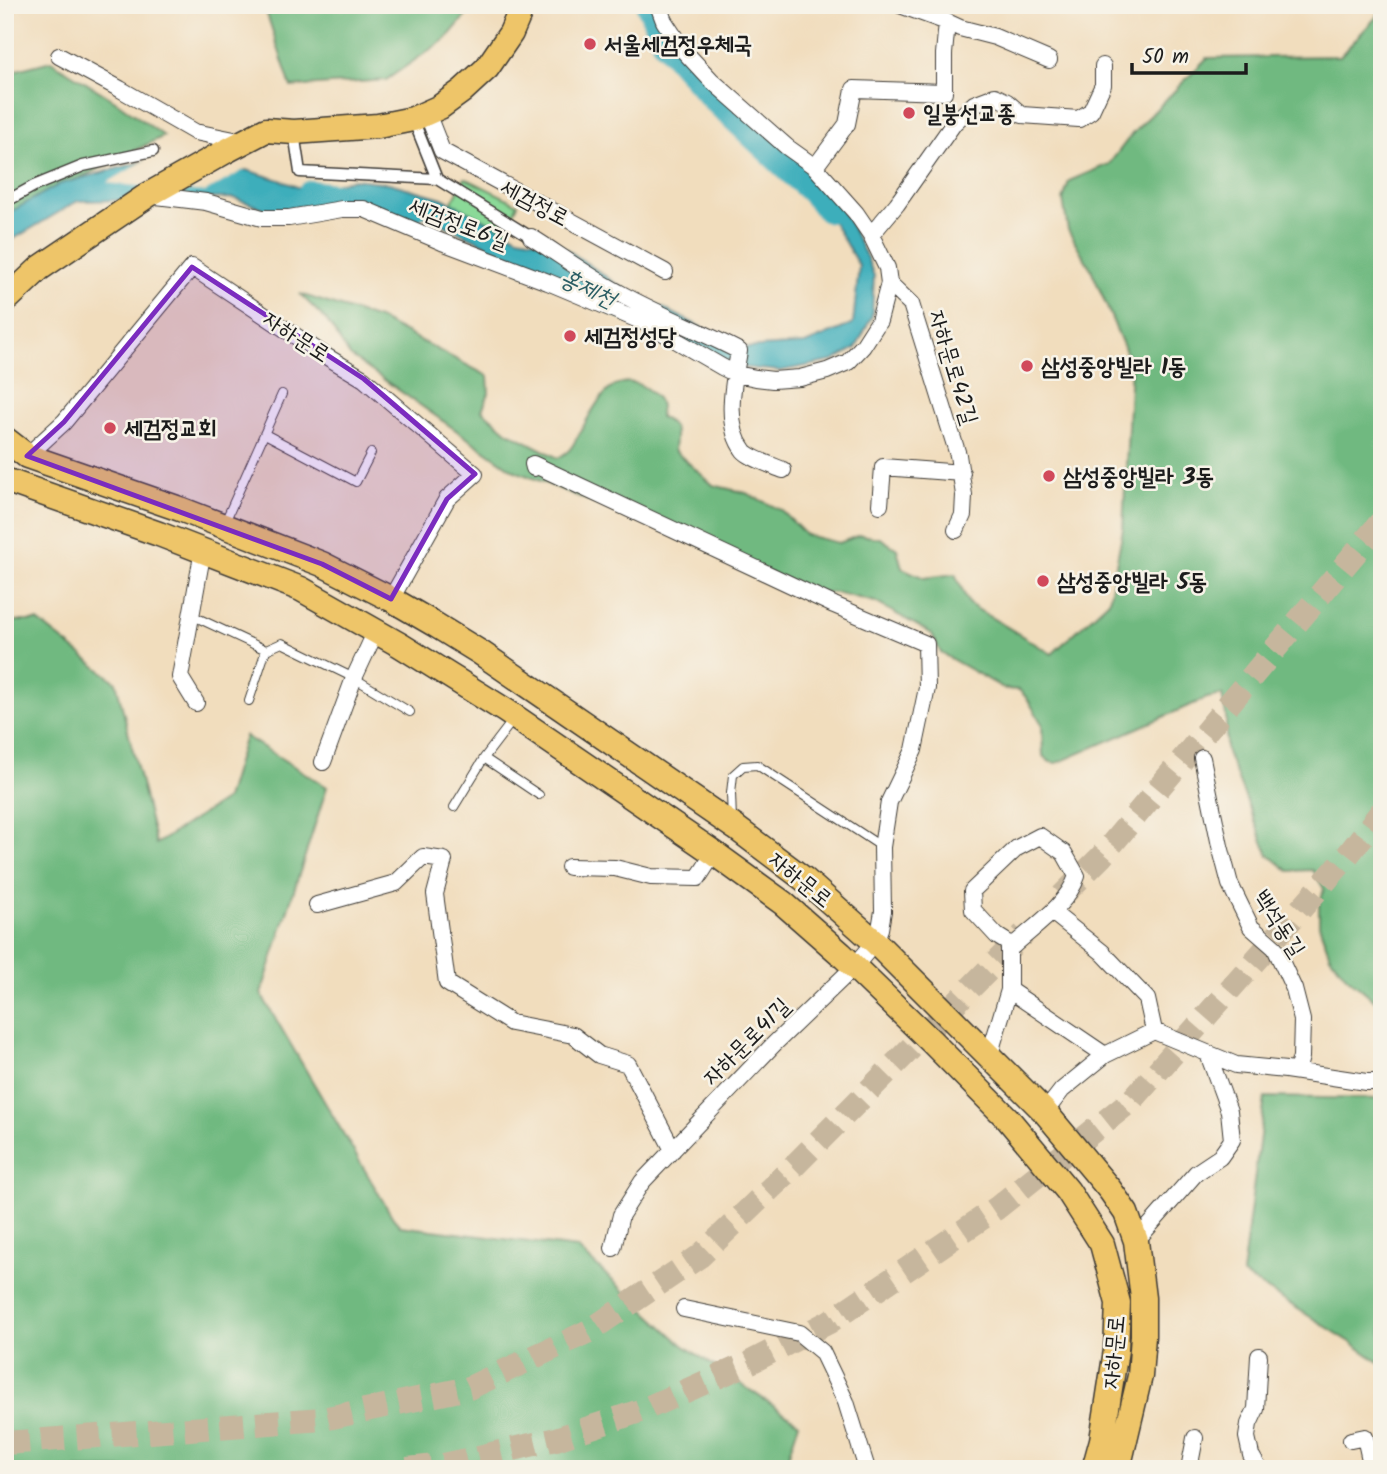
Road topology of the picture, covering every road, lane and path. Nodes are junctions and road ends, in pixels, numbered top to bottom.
1 (523, 5) edge
2 (658, 5) edge
3 (900, 5) edge
4 (947, 22) junction
5 (59, 56) dead end
6 (1049, 60) dead end
7 (1103, 66) dead end
8 (420, 116) junction
9 (294, 132) junction
10 (235, 146) junction
11 (153, 151) dead end
12 (815, 167) junction
13 (437, 179) junction
14 (154, 192) junction
15 (5, 202) edge
16 (871, 235) junction
17 (531, 237) joint
18 (665, 272) dead end
19 (889, 283) junction
20 (5, 302) edge
21 (736, 374) junction
22 (282, 394) dead end
23 (5, 419) edge
24 (265, 434) junction
25 (5, 439) edge
26 (371, 453) dead end
27 (27, 456) junction
28 (534, 468) dead end
29 (783, 470) dead end
30 (962, 473) junction
31 (5, 480) edge
32 (5, 496) edge
33 (76, 506) junction
34 (880, 506) dead end
35 (224, 525) junction
36 (956, 530) dead end
37 (203, 550) junction
38 (391, 599) junction
39 (191, 615) junction
40 (376, 631) junction
41 (266, 650) junction
42 (354, 678) junction
43 (249, 701) dead end
44 (195, 702) dead end
45 (410, 712) dead end
46 (515, 718) junction
47 (484, 758) junction
48 (1202, 758) dead end
49 (323, 762) dead end
50 (540, 795) dead end
51 (454, 807) dead end
52 (733, 826) junction
53 (882, 847) junction
54 (715, 853) junction
55 (569, 867) dead end
56 (317, 905) dead end
57 (1052, 912) junction
58 (875, 942) junction
59 (1009, 943) junction
60 (854, 967) junction
61 (1009, 990) junction
62 (1154, 1031) junction
63 (1208, 1054) junction
64 (1105, 1055) junction
65 (990, 1058) junction
66 (1297, 1071) junction
67 (1382, 1083) edge
68 (1045, 1112) junction
69 (673, 1150) junction
70 (1136, 1241) junction
71 (613, 1248) dead end
72 (684, 1309) dead end
73 (1259, 1356) dead end
74 (1195, 1437) dead end
75 (1351, 1440) dead end
76 (867, 1469) edge
77 (1094, 1469) edge
78 (1118, 1469) edge
79 (1189, 1469) edge
80 (1259, 1469) edge
81 (1373, 1469) edge

1 - 8 main road
2 - 12 street
3 - 4 street
4 - 6 street
4 - 12 street
5 - 10 street
7 - 16 street
8 - 9 main road
8 - 13 street
8 - 18 street, 세검정로
9 - 10 main road
9 - 13 street
10 - 14 main road
11 - 15 street
12 - 16 street
13 - 17 street
14 - 20 main road
14 - 21 street, 세검정로6길
16 - 19 street
17 - 21 street
19 - 21 street, 세검정로6길
19 - 30 street, 자하문로42길
21 - 29 street
22 - 24 lane
23 - 27 main road
24 - 26 lane
24 - 35 lane
25 - 27 main road, 자하문로
27 - 35 main road, 자하문로
27 - 38 street, 자하문로
28 - 53 street
30 - 34 street
30 - 36 street, 자하문로42길
31 - 33 main road, 자하문로
32 - 33 main road
33 - 37 main road, 자하문로
35 - 38 main road, 자하문로
37 - 39 street
37 - 40 main road, 자하문로
38 - 52 main road, 자하문로
39 - 41 lane
39 - 44 street
40 - 42 street
40 - 46 main road, 자하문로
41 - 42 lane
41 - 43 lane
42 - 45 lane
42 - 49 street
46 - 47 lane
46 - 54 main road, 자하문로
47 - 50 lane
47 - 51 lane
48 - 66 street, 백석동길
52 - 53 lane
52 - 58 main road, 자하문로
53 - 58 street
54 - 55 street
54 - 60 main road, 자하문로
56 - 69 street
57 - 59 street
57 - 59 street
57 - 62 street
58 - 60 street, 자하문로41길
58 - 65 main road, 자하문로
59 - 61 street
60 - 69 street, 자하문로41길
60 - 77 main road, 자하문로
61 - 64 street
61 - 65 street
62 - 63 street
62 - 64 street
63 - 66 street
63 - 70 street
64 - 68 street
65 - 68 main road, 자하문로
66 - 67 street
68 - 70 main road, 자하문로
69 - 71 street, 자하문로41길
70 - 78 main road, 자하문로
72 - 76 street
73 - 80 street
74 - 79 street
75 - 81 street

